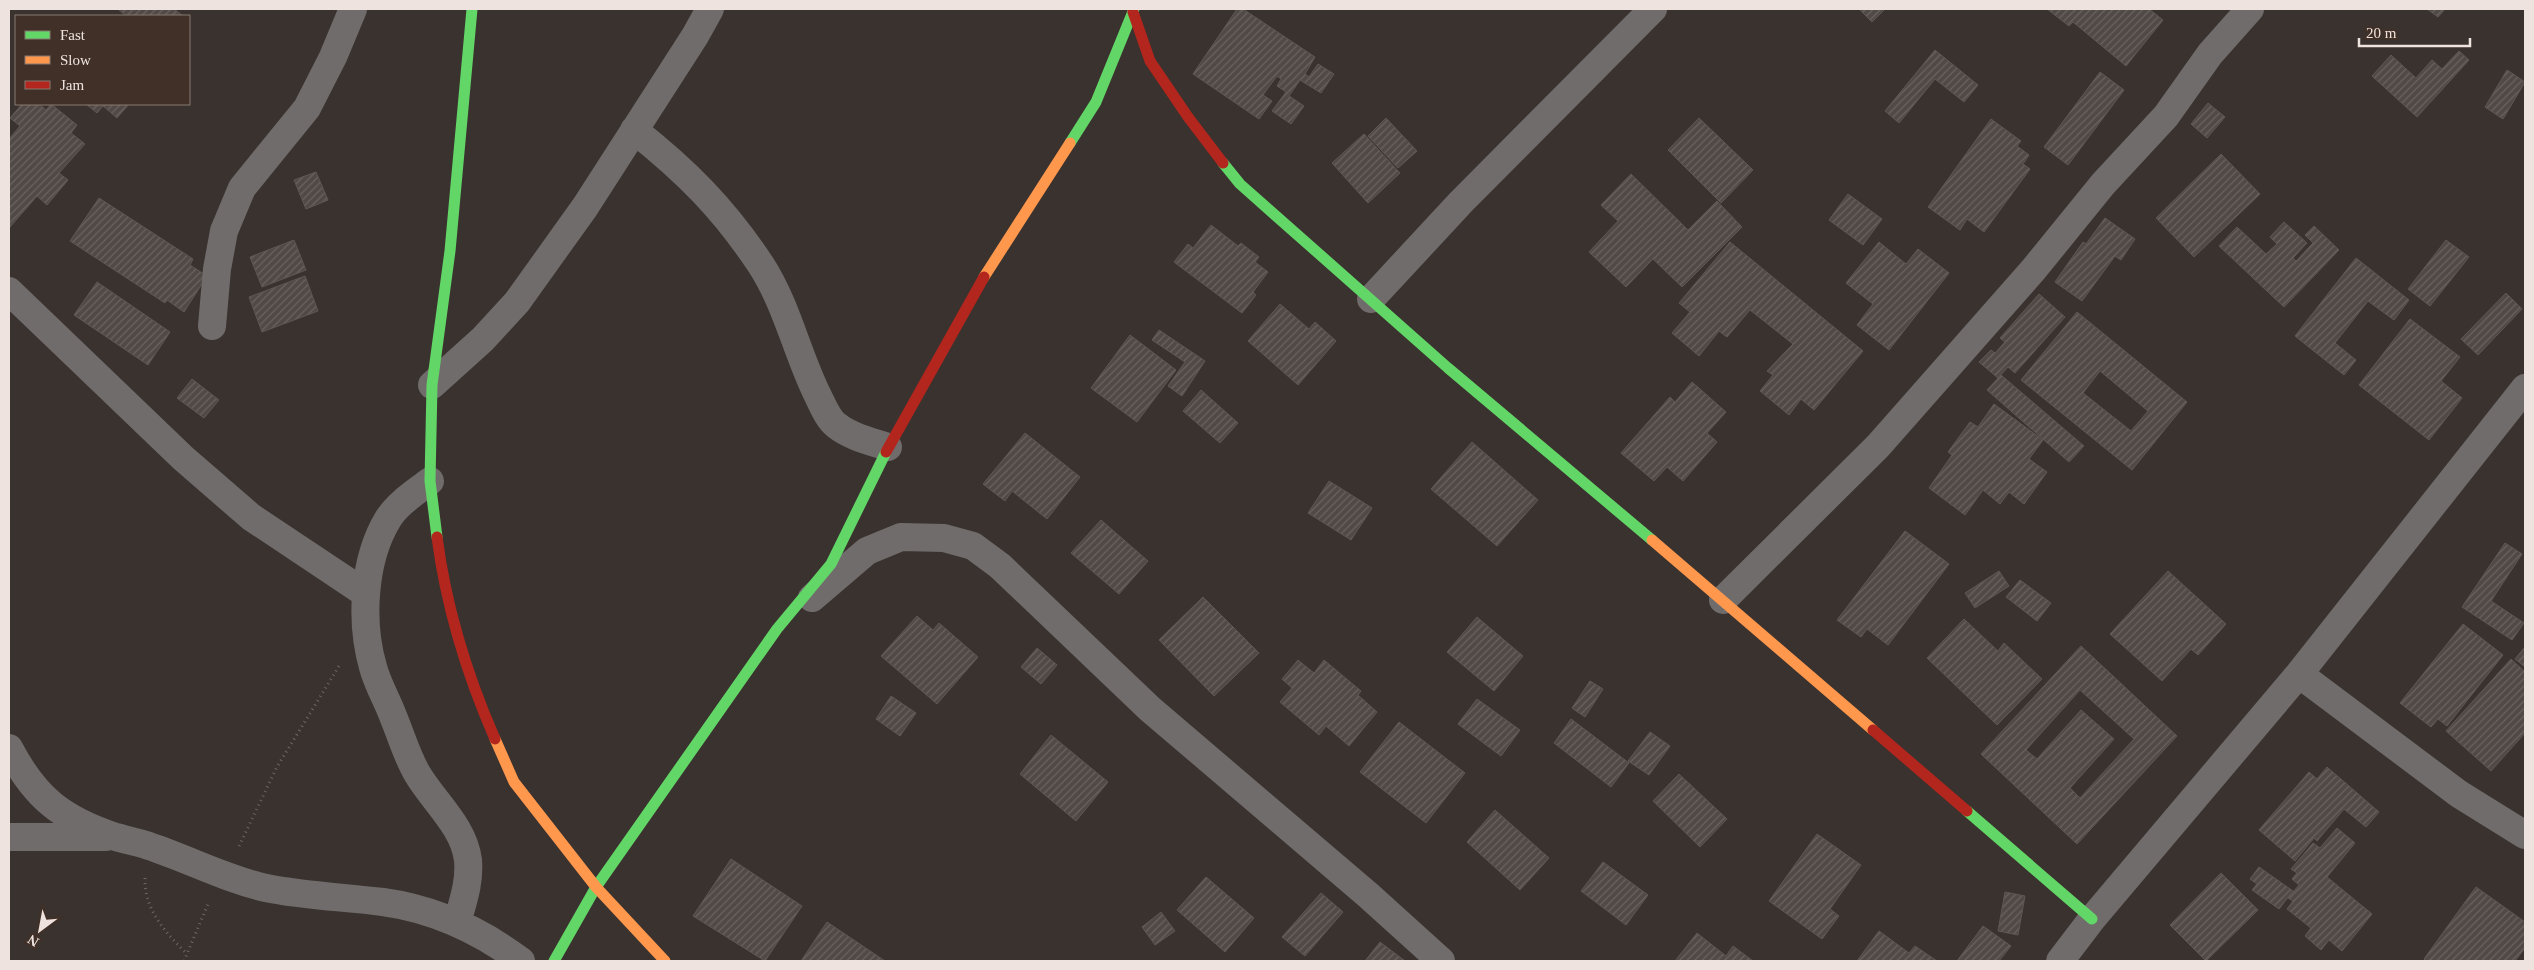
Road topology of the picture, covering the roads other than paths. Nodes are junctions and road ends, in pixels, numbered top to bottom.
1 (353, 9) edge
2 (472, 9) edge
3 (710, 9) edge
4 (1653, 9) edge
5 (1133, 10) edge
6 (2247, 10) edge
7 (634, 130) junction
8 (9, 291) edge
9 (1371, 299) junction
10 (212, 326) dead end
11 (432, 385) junction
12 (2525, 388) edge
13 (888, 447) junction
14 (430, 481) junction
15 (365, 593) junction
16 (1723, 600) junction
17 (777, 629) junction
18 (2299, 674) junction
19 (9, 748) edge
20 (2525, 835) edge
21 (9, 837) edge
22 (115, 837) junction
23 (596, 887) junction
24 (2092, 920) junction
25 (457, 923) junction
26 (521, 961) edge
27 (554, 961) edge
28 (665, 961) edge
29 (1441, 961) edge
30 (2060, 961) edge

1 - 10 street
2 - 11 street
3 - 7 street
4 - 9 street
5 - 9 street
5 - 13 street
6 - 16 street
7 - 11 street
7 - 13 street
8 - 15 street
9 - 16 street
11 - 14 street
12 - 18 street
13 - 17 street
14 - 15 street
14 - 23 street
15 - 25 street
16 - 24 street
17 - 23 street
17 - 29 street
18 - 20 street
18 - 24 street
19 - 22 street
21 - 22 street
22 - 25 street
23 - 27 street
23 - 28 street
24 - 30 street
25 - 26 street

